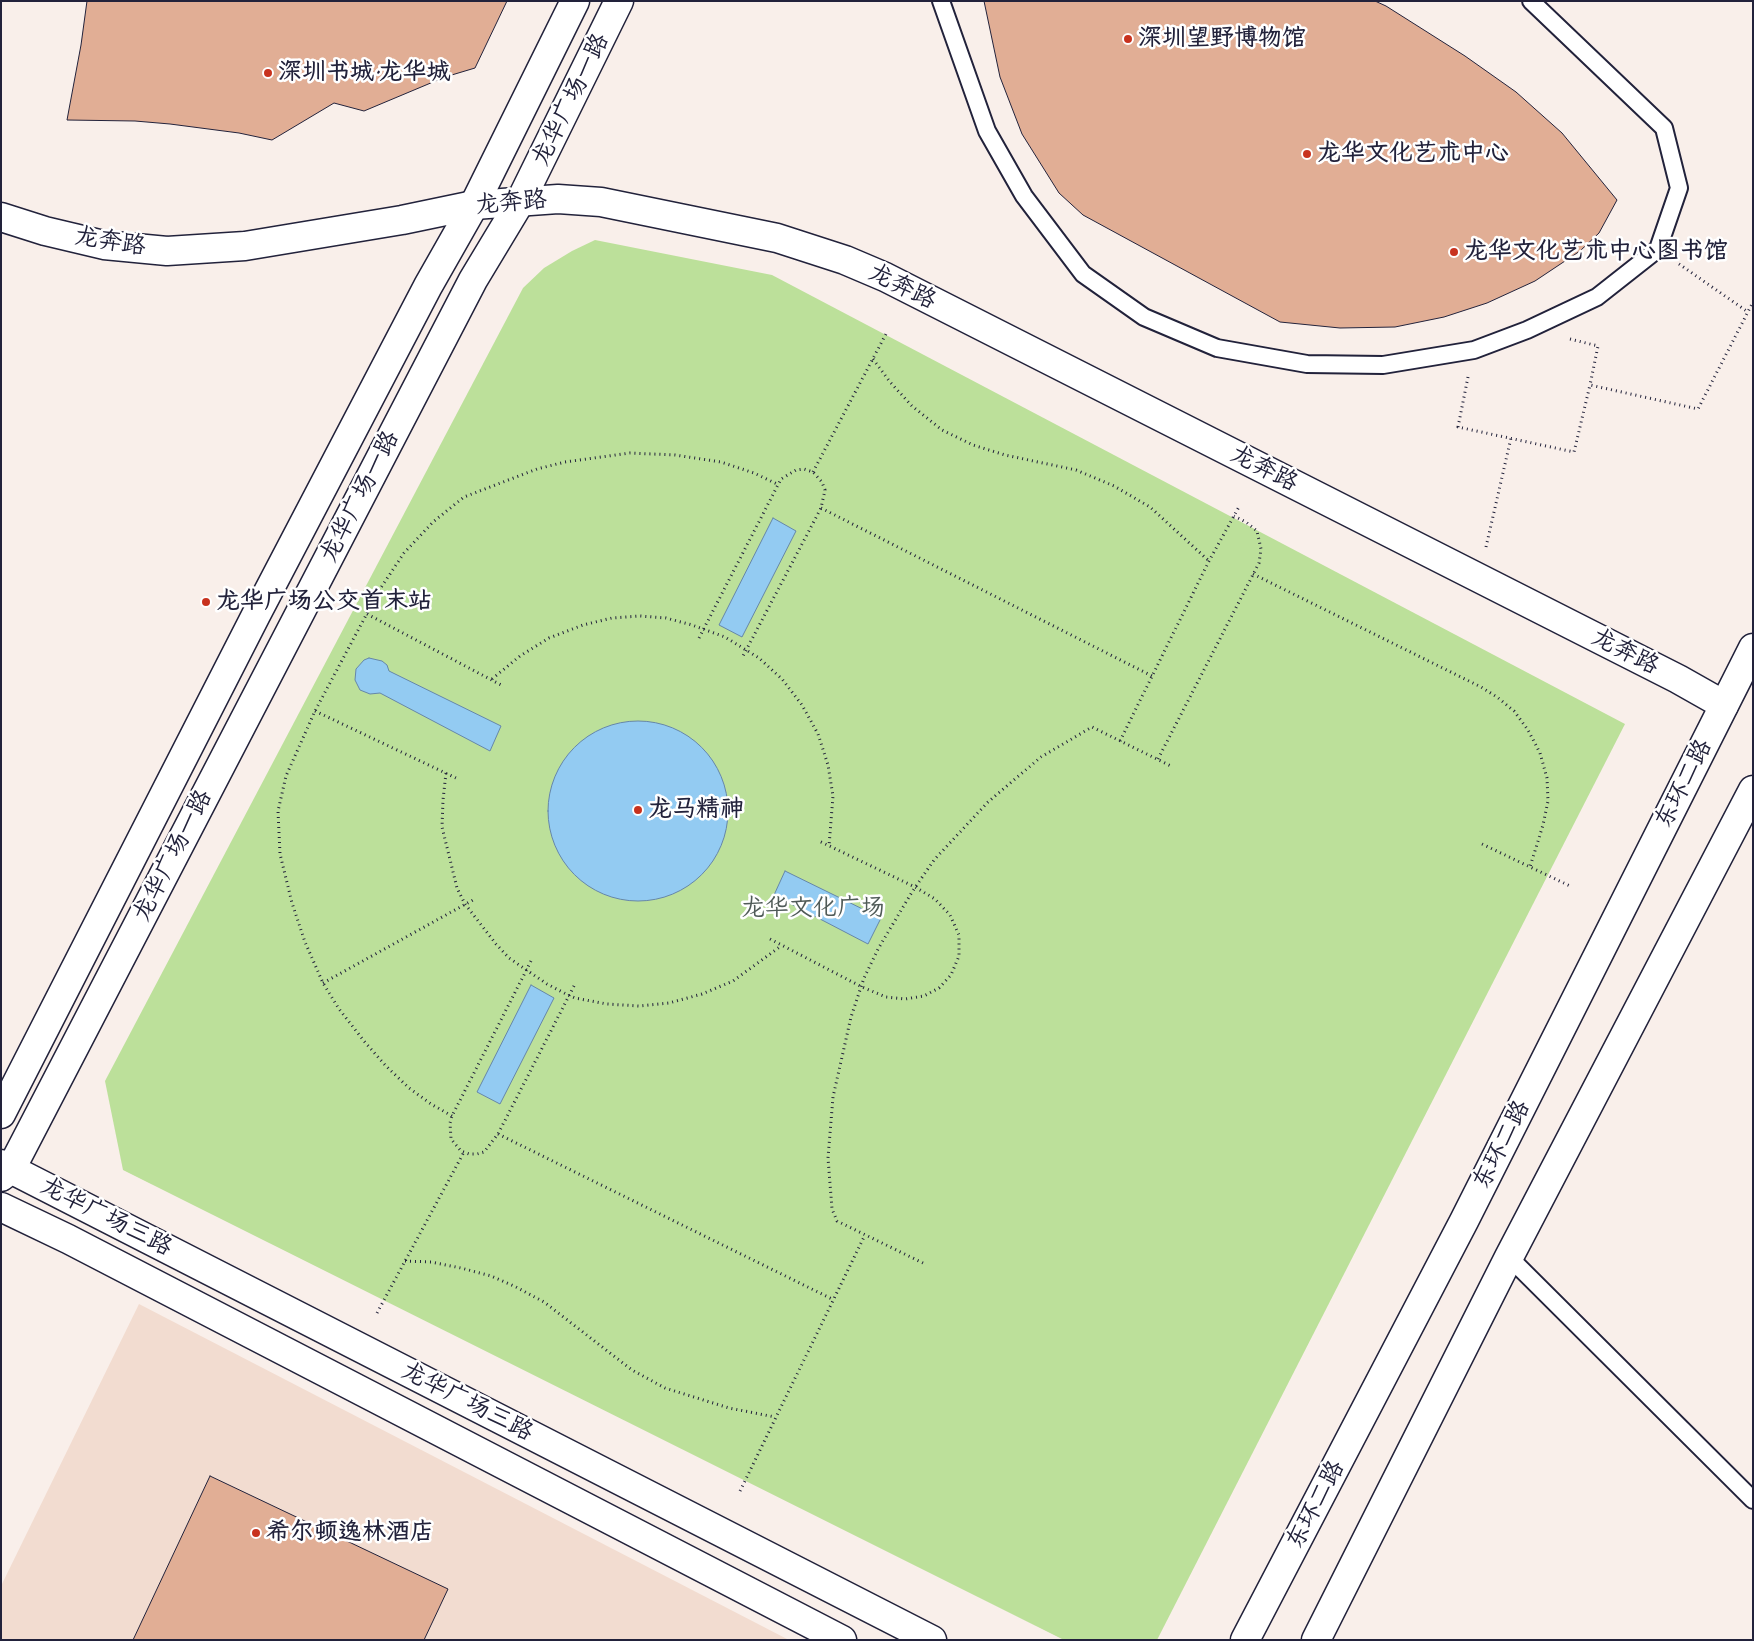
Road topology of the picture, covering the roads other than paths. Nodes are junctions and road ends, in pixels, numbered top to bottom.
1 (575, 1) edge
2 (619, 1) edge
3 (941, 1) edge
4 (1531, 1) edge
5 (520, 202) junction
6 (474, 206) junction
7 (1, 217) edge
8 (1753, 648) edge
9 (1724, 705) junction
10 (1753, 790) edge
11 (1, 1114) edge
12 (5, 1170) edge
13 (1, 1207) edge
14 (1509, 1257) junction
15 (1753, 1500) edge
16 (842, 1640) edge
17 (932, 1640) edge
18 (1245, 1640) edge
19 (1316, 1640) edge

1 - 6 street, 龙华广场一路
2 - 5 street, 龙华广场一路
3 - 4 lane
5 - 6 street, 龙奔路
5 - 9 street, 龙奔路
5 - 12 street, 龙华广场一路
6 - 7 street, 龙奔路
6 - 11 street, 龙华广场一路
8 - 9 street, 东环二路
9 - 18 street, 东环二路
10 - 14 street
12 - 17 street, 龙华广场三路
13 - 16 street, 龙华广场三路
14 - 15 lane
14 - 19 street

